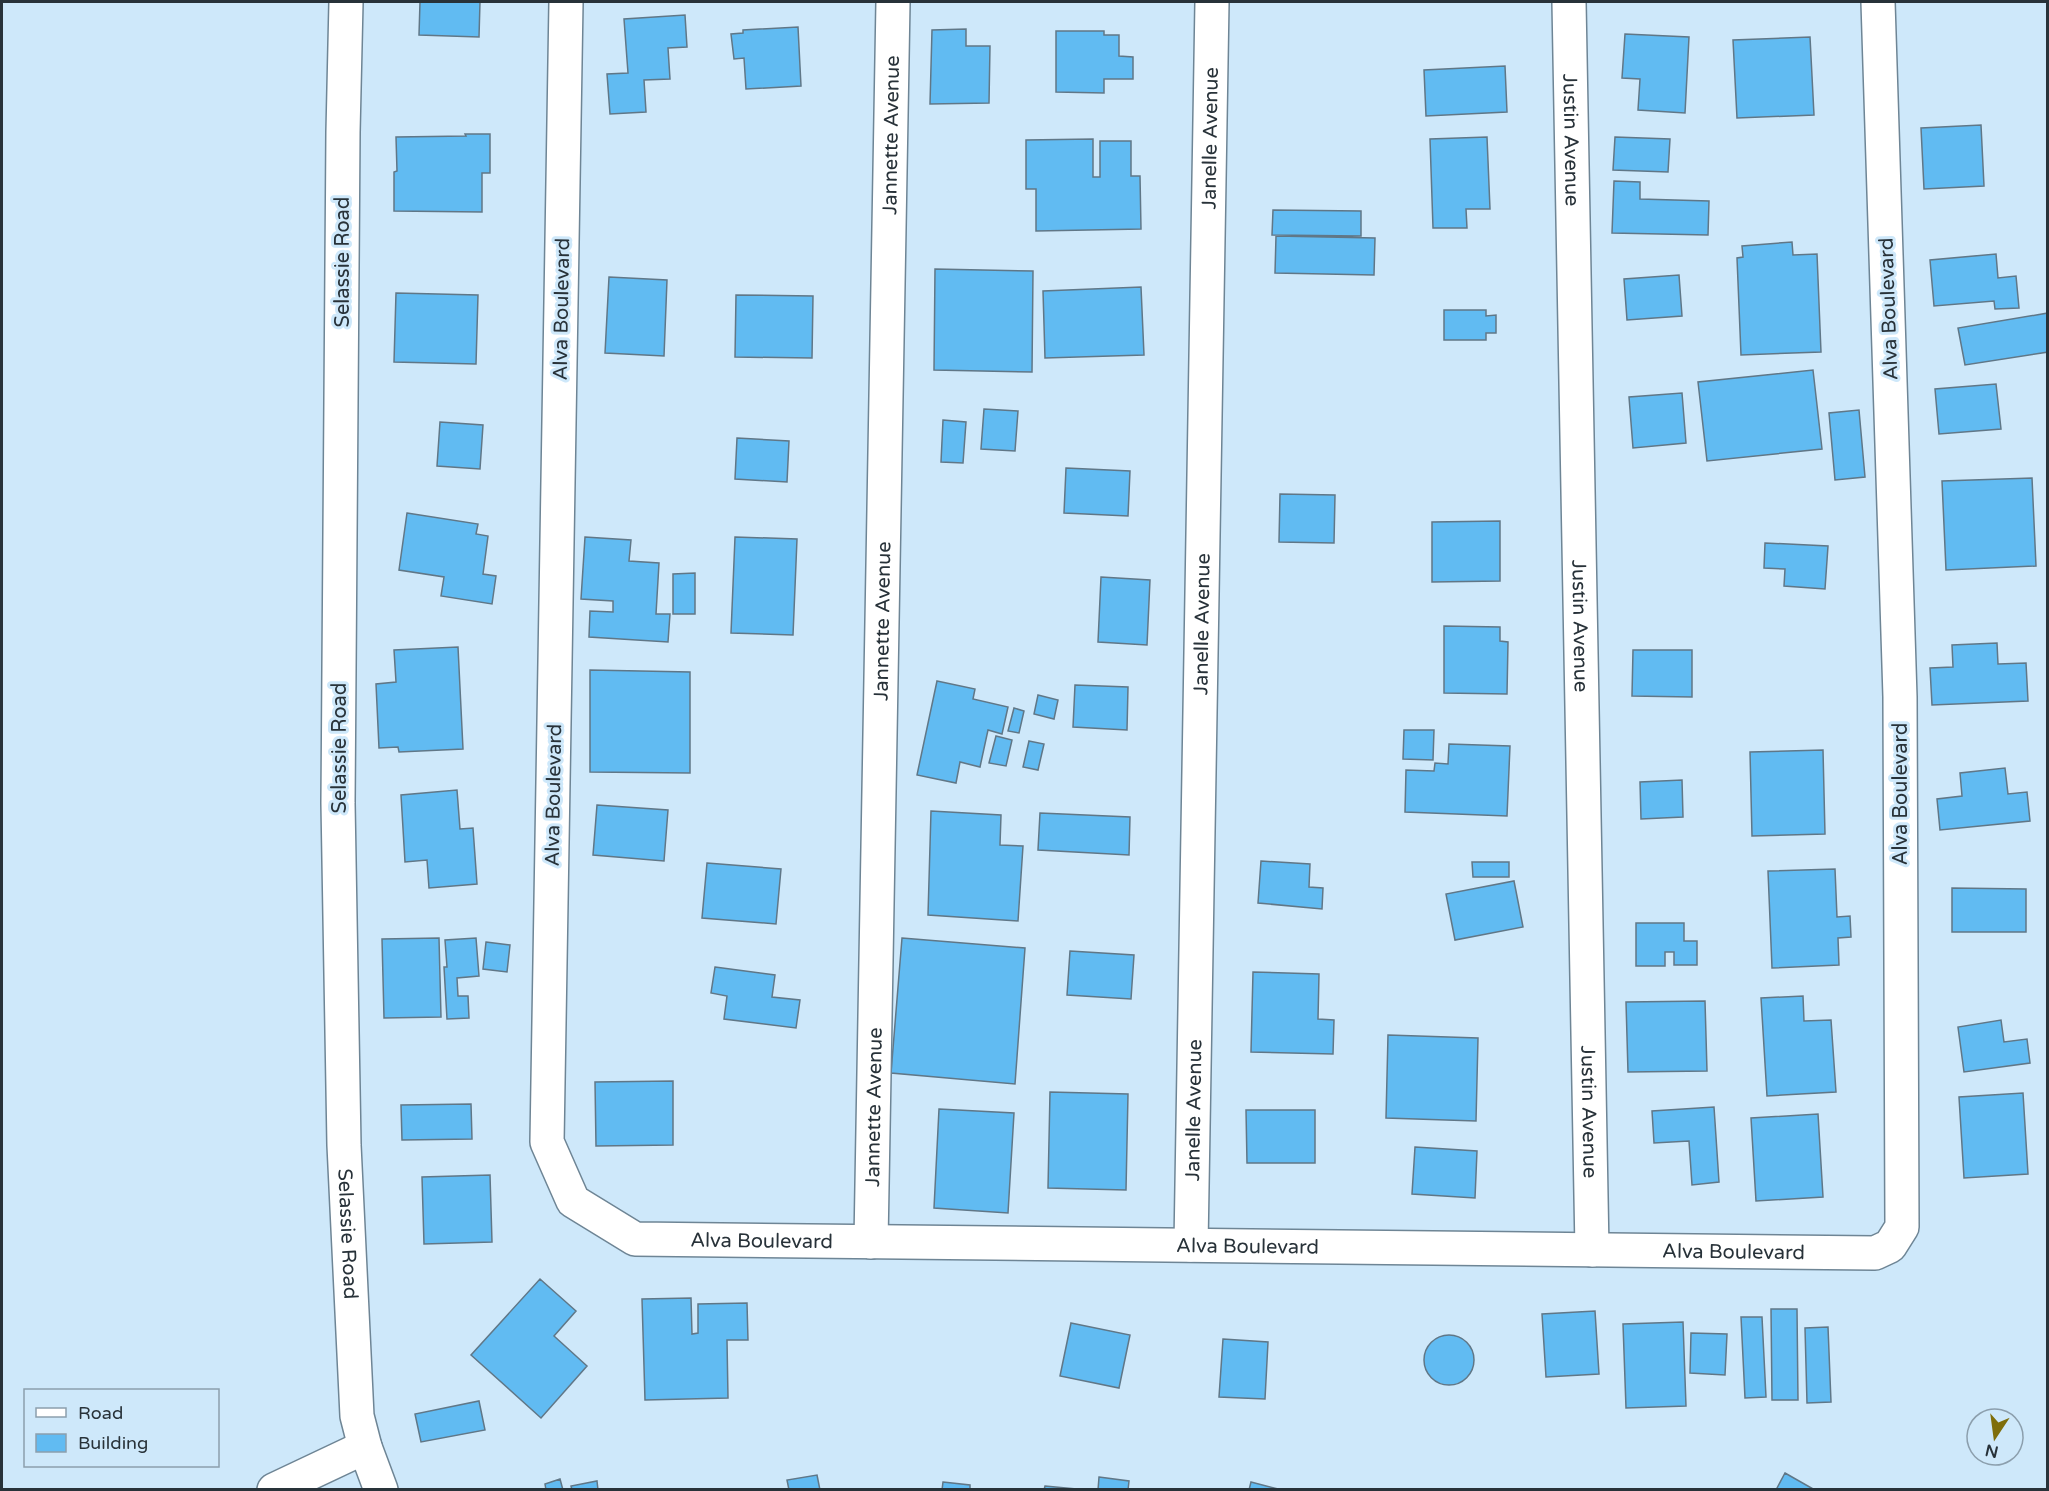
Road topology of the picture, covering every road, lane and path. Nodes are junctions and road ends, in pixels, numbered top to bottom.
1 (346, 2) edge
2 (566, 2) edge
3 (893, 2) edge
4 (1212, 2) edge
5 (1569, 2) edge
6 (1878, 2) edge
7 (871, 1242) junction
8 (1191, 1245) junction
9 (1592, 1250) junction
10 (365, 1446) junction
11 (274, 1490) edge
12 (381, 1490) edge

1 - 10 street, Selassie Road
2 - 7 street, Alva Boulevard
3 - 7 street, Jannette Avenue
4 - 8 street, Janelle Avenue
5 - 9 street, Justin Avenue
6 - 9 street, Alva Boulevard
7 - 8 street, Alva Boulevard
8 - 9 street, Alva Boulevard
10 - 11 street
10 - 12 street, Selassie Road

